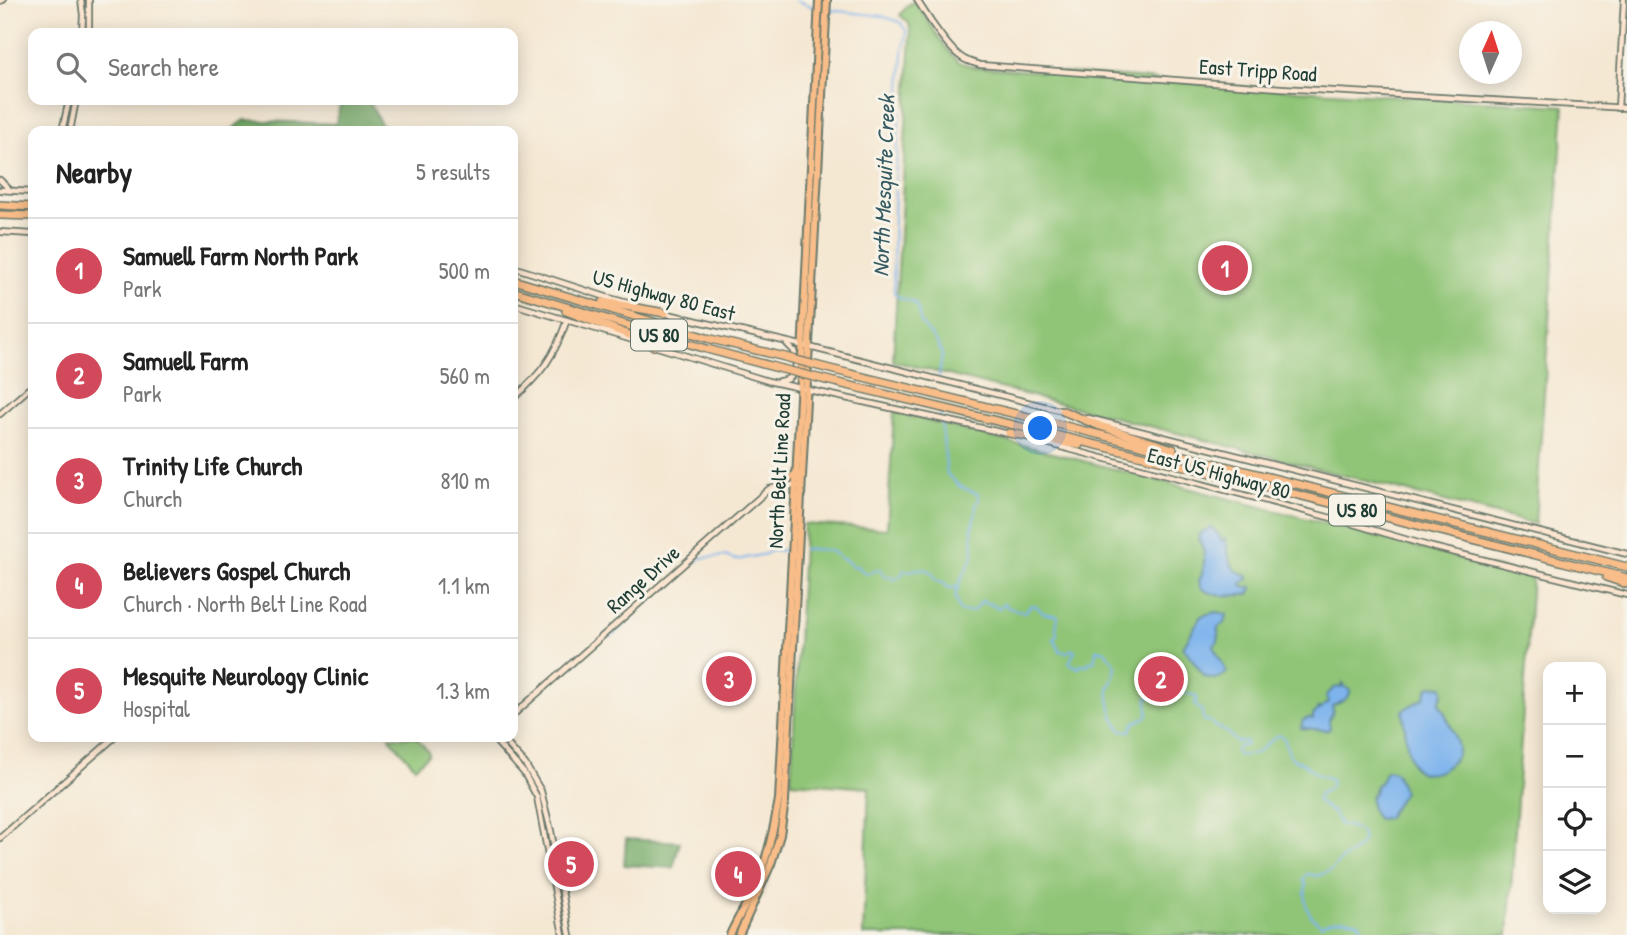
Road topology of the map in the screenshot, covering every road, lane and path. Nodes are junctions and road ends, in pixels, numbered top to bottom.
1 (81, 0) edge
2 (89, 0) edge
3 (819, 0) edge
4 (827, 0) edge
5 (917, 0) edge
6 (1624, 0) edge
7 (822, 15) junction
8 (82, 28) edge
9 (89, 28) edge
10 (68, 105) edge
11 (75, 105) edge
12 (1618, 108) junction
13 (1627, 108) edge
14 (65, 118) junction
15 (72, 119) junction
16 (63, 126) edge
17 (70, 126) edge
18 (0, 180) edge
19 (0, 190) edge
20 (11, 191) junction
21 (28, 191) edge
22 (0, 205) edge
23 (28, 207) edge
24 (0, 215) edge
25 (28, 216) edge
26 (0, 232) edge
27 (28, 234) edge
28 (518, 269) edge
29 (518, 281) edge
30 (518, 292) edge
31 (537, 298) junction
32 (575, 298) junction
33 (518, 305) edge
34 (664, 313) junction
35 (567, 320) junction
36 (782, 341) junction
37 (654, 346) junction
38 (806, 347) junction
39 (768, 381) junction
40 (28, 389) edge
41 (804, 389) junction
42 (518, 394) edge
43 (1063, 411) junction
44 (0, 414) edge
45 (1009, 433) junction
46 (801, 441) junction
47 (1175, 464) junction
48 (797, 473) junction
49 (1257, 475) junction
50 (779, 486) junction
51 (799, 486) junction
52 (1627, 554) edge
53 (1538, 555) junction
54 (1627, 567) edge
55 (1627, 578) edge
56 (1627, 584) edge
57 (1627, 595) edge
58 (793, 606) junction
59 (518, 711) edge
60 (109, 742) edge
61 (496, 742) edge
62 (505, 742) edge
63 (0, 838) edge
64 (562, 935) edge
65 (570, 935) edge
66 (730, 935) edge
67 (738, 935) edge

1 - 8 main road
2 - 9 main road
3 - 7 main road, North Belt Line Road
4 - 7 main road, North Belt Line Road
5 - 12 main road, East Tripp Road
6 - 12 main road
7 - 38 main road, North Belt Line Road
10 - 14 main road
11 - 15 main road
12 - 13 main road, East Tripp Road
14 - 15 main road
14 - 16 main road
15 - 17 main road
18 - 20 main road
19 - 20 main road
20 - 21 main road
22 - 23 highway
24 - 25 highway
26 - 27 main road
28 - 34 main road, US Highway 80 East
29 - 32 highway, US 80
30 - 31 highway, US 80
31 - 37 highway
31 - 47 highway, US 80, bridge
32 - 34 highway
32 - 49 highway, US 80, bridge
33 - 35 main road
34 - 36 main road, US Highway 80 East
35 - 37 main road
35 - 42 main road
36 - 38 main road, US Highway 80 East
36 - 39 main road
37 - 39 main road
38 - 41 main road, North Belt Line Road
38 - 43 main road, East US Highway 80
39 - 41 main road
40 - 44 main road
41 - 45 main road, East US Highway 80
41 - 46 main road, North Belt Line Road
43 - 49 highway
43 - 52 main road, East US Highway 80
45 - 47 highway
45 - 57 main road, East US Highway 80
46 - 48 main road, North Belt Line Road
46 - 51 main road, North Belt Line Road
47 - 53 highway, US 80
48 - 50 main road
48 - 51 main road, North Belt Line Road
49 - 54 highway, US 80
50 - 51 main road
50 - 59 main road, Range Drive
51 - 58 main road, North Belt Line Road
53 - 55 highway, US 80
53 - 56 highway
58 - 66 main road, North Belt Line Road
58 - 67 main road, North Belt Line Road
60 - 63 main road
61 - 64 main road
62 - 65 main road

